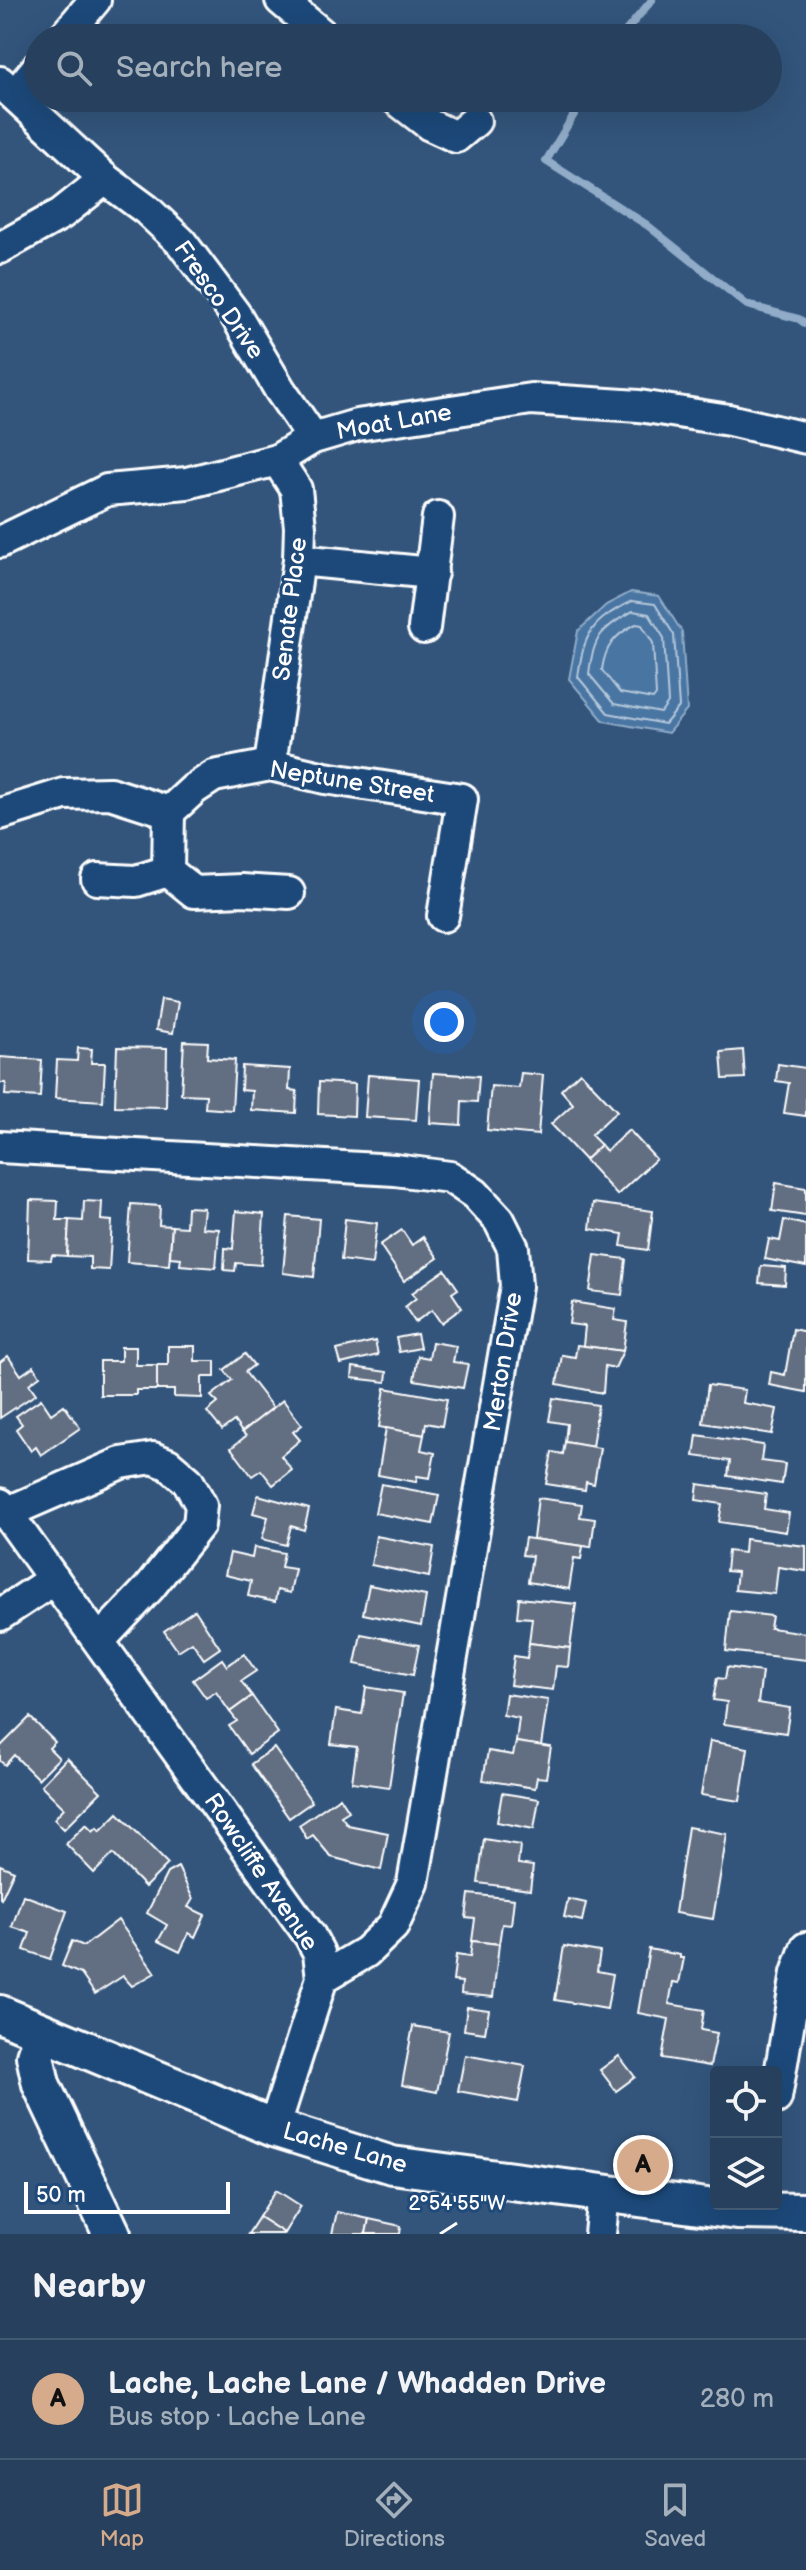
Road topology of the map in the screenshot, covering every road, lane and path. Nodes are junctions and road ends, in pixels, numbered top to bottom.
1 (95, 0) edge
2 (281, 0) edge
3 (75, 24) edge
4 (309, 24) edge
5 (24, 76) edge
6 (7, 88) edge
7 (24, 104) edge
8 (33, 112) edge
9 (413, 112) edge
10 (475, 121) dead end
11 (105, 179) junction
12 (0, 248) edge
13 (313, 438) junction
14 (806, 438) edge
15 (277, 460) junction
16 (438, 517) dead end
17 (0, 542) edge
18 (299, 560) junction
19 (432, 573) junction
20 (424, 628) dead end
21 (270, 765) junction
22 (169, 812) junction
23 (0, 814) edge
24 (168, 871) junction
25 (97, 879) dead end
26 (289, 893) dead end
27 (443, 916) dead end
28 (0, 1147) edge
29 (3, 1509) edge
30 (54, 1579) junction
31 (0, 1615) edge
32 (99, 1641) junction
33 (806, 1948) edge
34 (322, 1978) junction
35 (0, 2014) edge
36 (43, 2033) junction
37 (781, 2066) edge
38 (274, 2128) junction
39 (604, 2194) junction
40 (710, 2203) edge
41 (782, 2210) edge
42 (806, 2212) edge
43 (112, 2234) edge
44 (600, 2234) edge

1 - 3 street
2 - 4 street
5 - 6 street
6 - 7 street, Fresco Drive
8 - 11 street, Fresco Drive
9 - 10 street
11 - 12 street
11 - 13 street, Fresco Drive
13 - 14 street, Moat Lane
13 - 15 street, Moat Lane
15 - 17 street, Moat Lane
15 - 18 street, Senate Place
16 - 19 street
18 - 19 street
18 - 21 street, Senate Place
19 - 20 street
21 - 22 street, Neptune Street
21 - 27 street, Neptune Street
22 - 23 street
22 - 24 street
24 - 25 street
24 - 26 street
28 - 34 street, Merton Drive
29 - 30 street, Rowcliffe Avenue
29 - 32 street, Rowcliffe Avenue
30 - 31 street
30 - 32 street, Rowcliffe Avenue
32 - 34 street, Rowcliffe Avenue
33 - 37 street
34 - 38 street, Rowcliffe Avenue
35 - 36 street, Lache Lane
36 - 38 street, Lache Lane
36 - 43 street
38 - 39 street, Lache Lane
39 - 40 street, Lache Lane
39 - 44 street
41 - 42 street, Lache Lane

